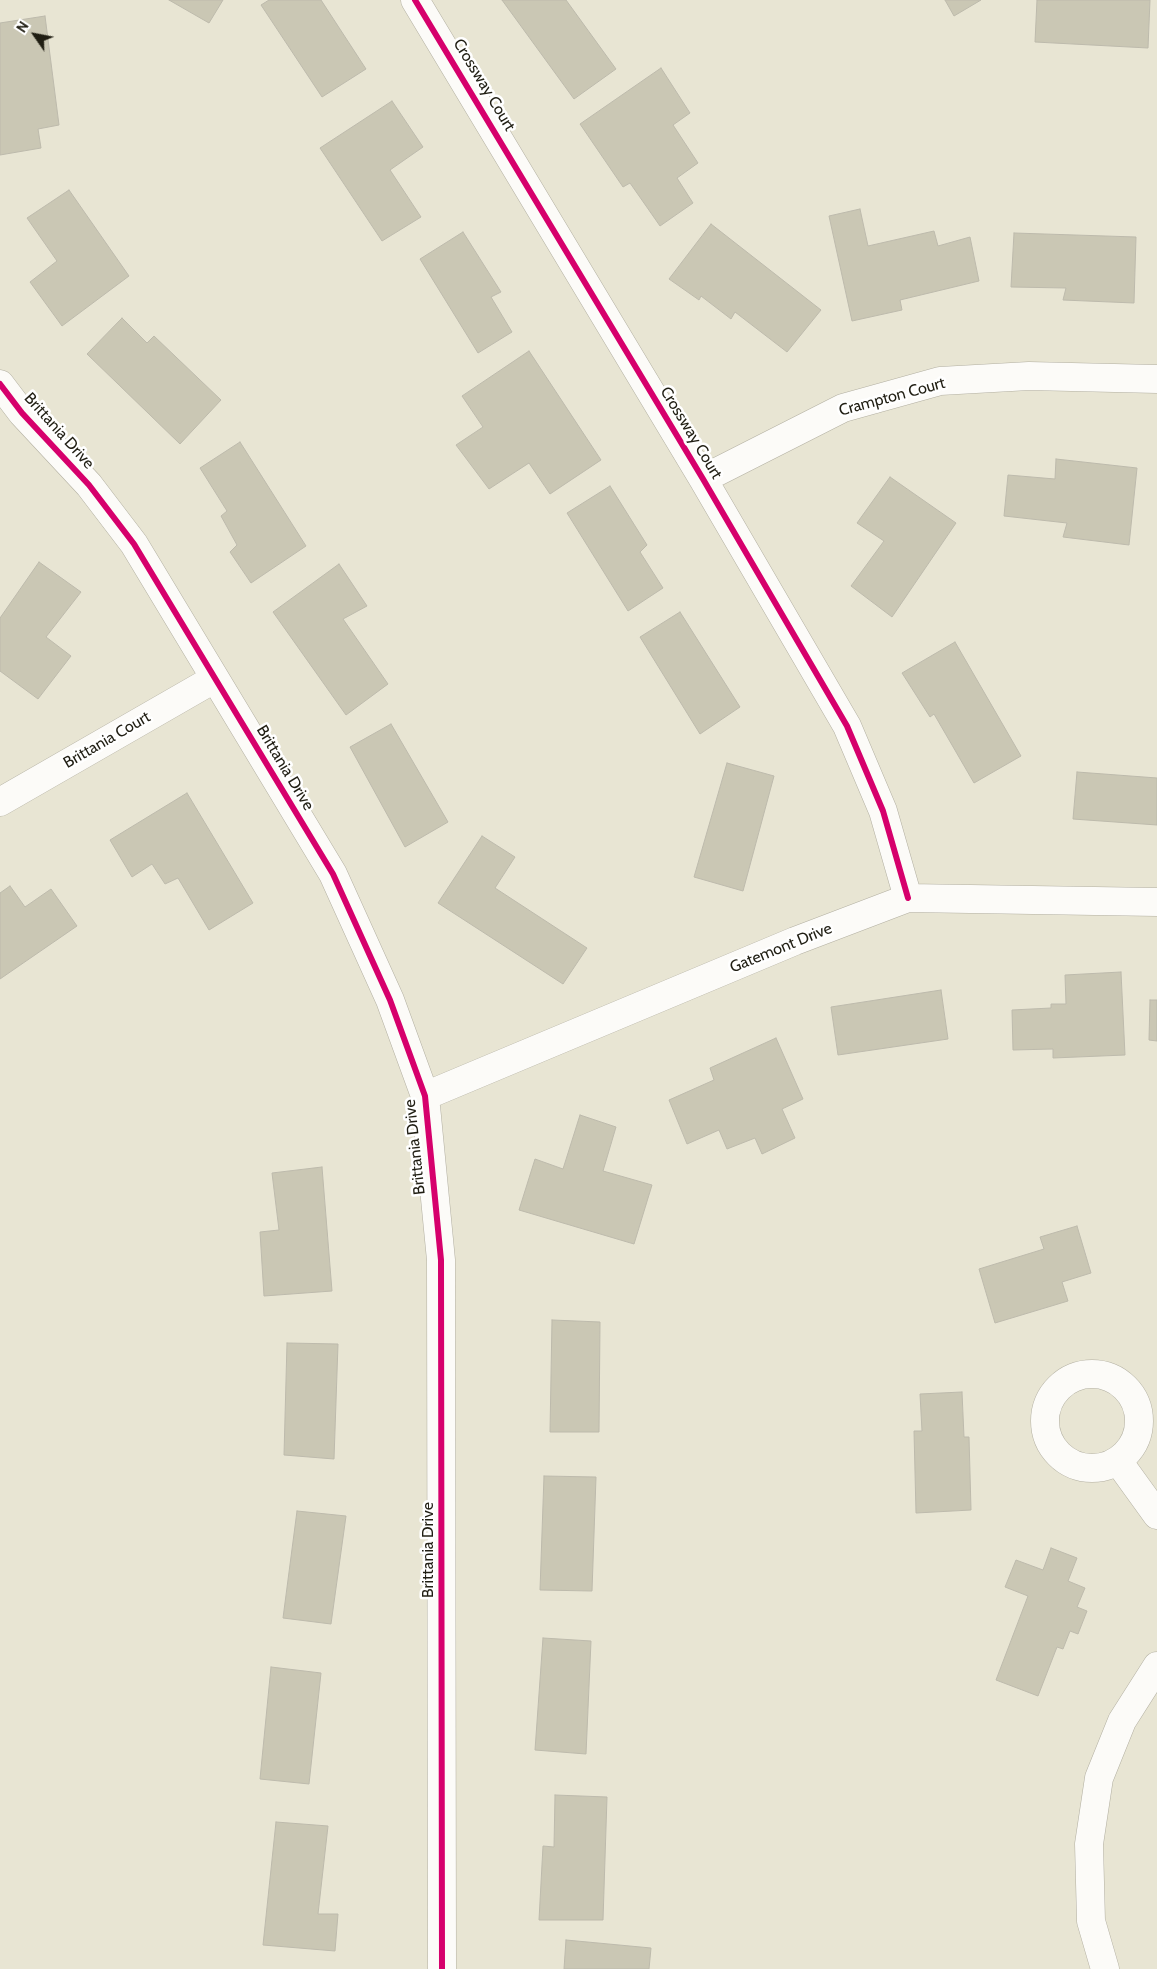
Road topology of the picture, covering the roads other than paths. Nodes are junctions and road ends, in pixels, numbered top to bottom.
1 (416, 0) edge
2 (1157, 379) edge
3 (0, 384) edge
4 (702, 478) junction
5 (214, 679) junction
6 (0, 802) edge
7 (908, 898) junction
8 (1157, 902) edge
9 (425, 1096) junction
10 (1118, 1461) dead end
11 (1157, 1515) edge
12 (1157, 1666) edge
13 (442, 1969) edge
14 (1105, 1969) edge

1 - 4 street, Crossway Court
2 - 4 street, Crampton Court
3 - 5 street, Brittania Drive
4 - 7 street, Crossway Court
5 - 6 street, Brittania Court
5 - 9 street, Brittania Drive
7 - 8 street, Gatemont Drive
7 - 9 street, Gatemont Drive
9 - 13 street, Brittania Drive
10 - 11 street
12 - 14 street

